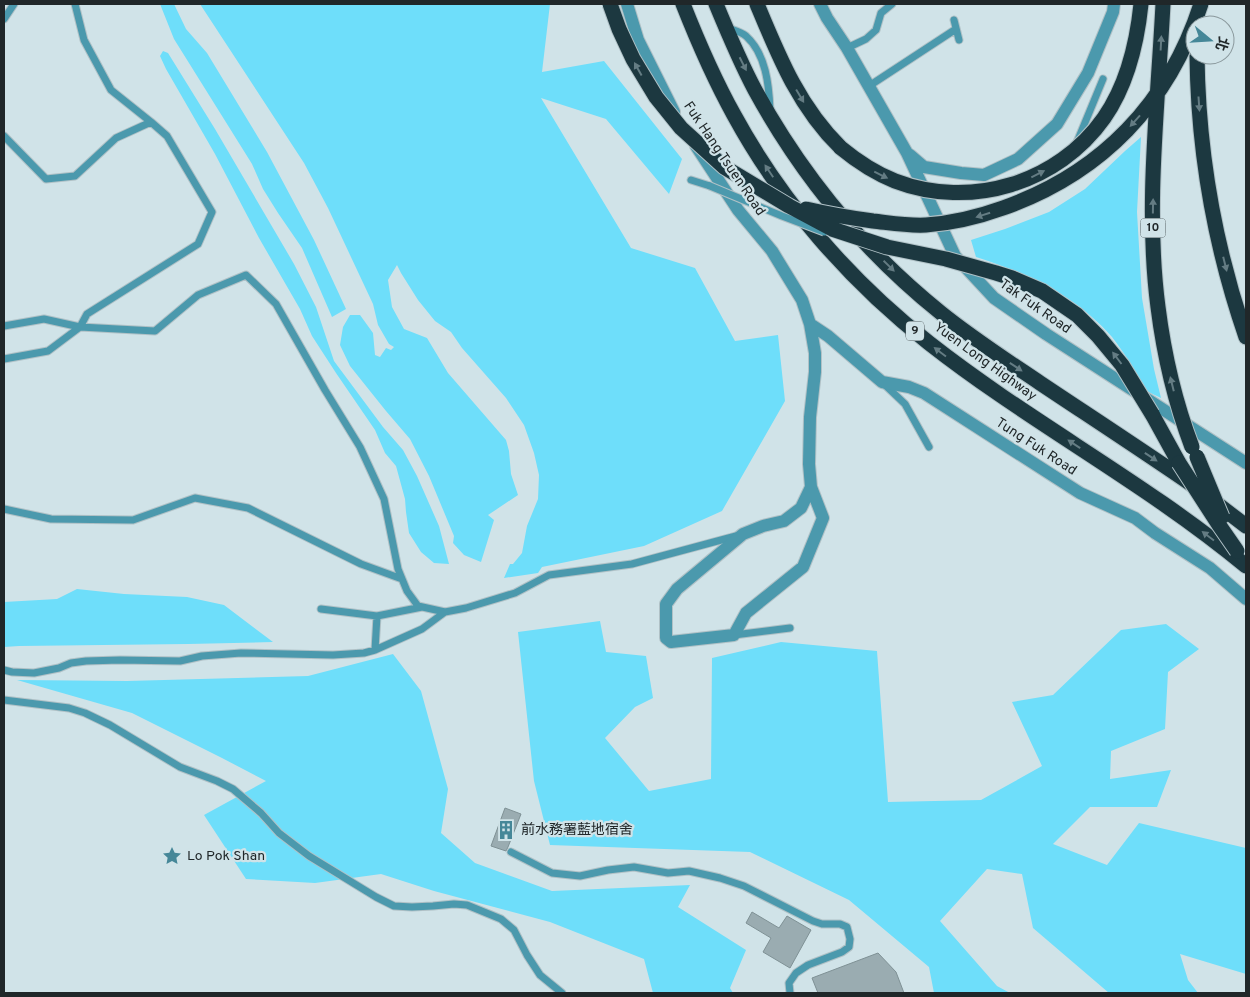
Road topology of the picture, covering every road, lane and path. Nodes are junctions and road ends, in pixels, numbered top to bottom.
1 (14, 4) edge
2 (75, 4) edge
3 (610, 4) edge
4 (627, 4) edge
5 (683, 4) edge
6 (716, 4) edge
7 (757, 4) edge
8 (820, 4) edge
9 (892, 4) edge
10 (1114, 4) edge
11 (1141, 4) edge
12 (1163, 4) edge
13 (1201, 4) edge
14 (4, 19) edge
15 (954, 20) dead end
16 (956, 29) junction
17 (959, 40) dead end
18 (847, 48) junction
19 (1197, 65) edge
20 (1102, 79) dead end
21 (869, 86) junction
22 (151, 122) junction
23 (4, 136) edge
24 (1073, 151) junction
25 (907, 153) junction
26 (691, 180) dead end
27 (789, 206) junction
28 (887, 247) junction
29 (810, 324) junction
30 (4, 326) edge
31 (80, 327) junction
32 (1246, 337) edge
33 (4, 358) edge
34 (882, 382) junction
35 (929, 447) dead end
36 (1246, 463) edge
37 (811, 487) junction
38 (4, 509) edge
39 (1246, 526) edge
40 (743, 534) junction
41 (1237, 550) junction
42 (1246, 566) edge
43 (402, 580) junction
44 (1246, 599) edge
45 (424, 607) junction
46 (322, 608) dead end
47 (444, 612) junction
48 (377, 616) junction
49 (790, 628) dead end
50 (734, 635) junction
51 (375, 650) junction
52 (4, 670) edge
53 (4, 700) edge
54 (511, 852) dead end
55 (562, 993) edge
56 (790, 993) edge

1 - 14 lane
2 - 22 lane
27 -> 3 highway, bridge
4 - 29 street, Fuk Hang Tsuen Road
42 -> 5 highway, Yuen Long Highway / 9
6 -> 39 highway, Yuen Long Highway / 9
7 -> 24 highway, bridge
8 - 18 street, Tak Fuk Road
9 - 18 lane
10 - 25 street
11 - 24 highway, bridge
41 -> 12 highway, 10, bridge
13 -> 27 highway, bridge
15 - 16 lane
16 - 17 lane
16 - 21 lane
18 - 21 street, Tak Fuk Road
19 -> 32 highway
20 - 24 lane
21 - 25 street, Tak Fuk Road
22 - 23 lane
22 - 31 lane
25 - 36 street, Tak Fuk Road
26 - 28 lane, bridge
27 - 28 highway, bridge
41 -> 28 highway, bridge
29 - 34 street, Tung Fuk Road
29 - 37 street, Fuk Hang Tsuen Road
30 - 31 lane
31 - 33 lane
31 - 43 lane
34 - 35 lane
34 - 44 street, Tung Fuk Road
37 - 40 street
37 - 50 street, Fuk Hang Tsuen Road
38 - 43 lane
40 - 47 lane
40 - 50 street
41 - 42 highway
43 - 45 lane
45 - 47 lane
45 - 48 lane
46 - 48 lane
47 - 51 lane
48 - 51 lane
49 - 50 lane
51 - 52 lane
53 - 55 lane
54 - 56 lane

